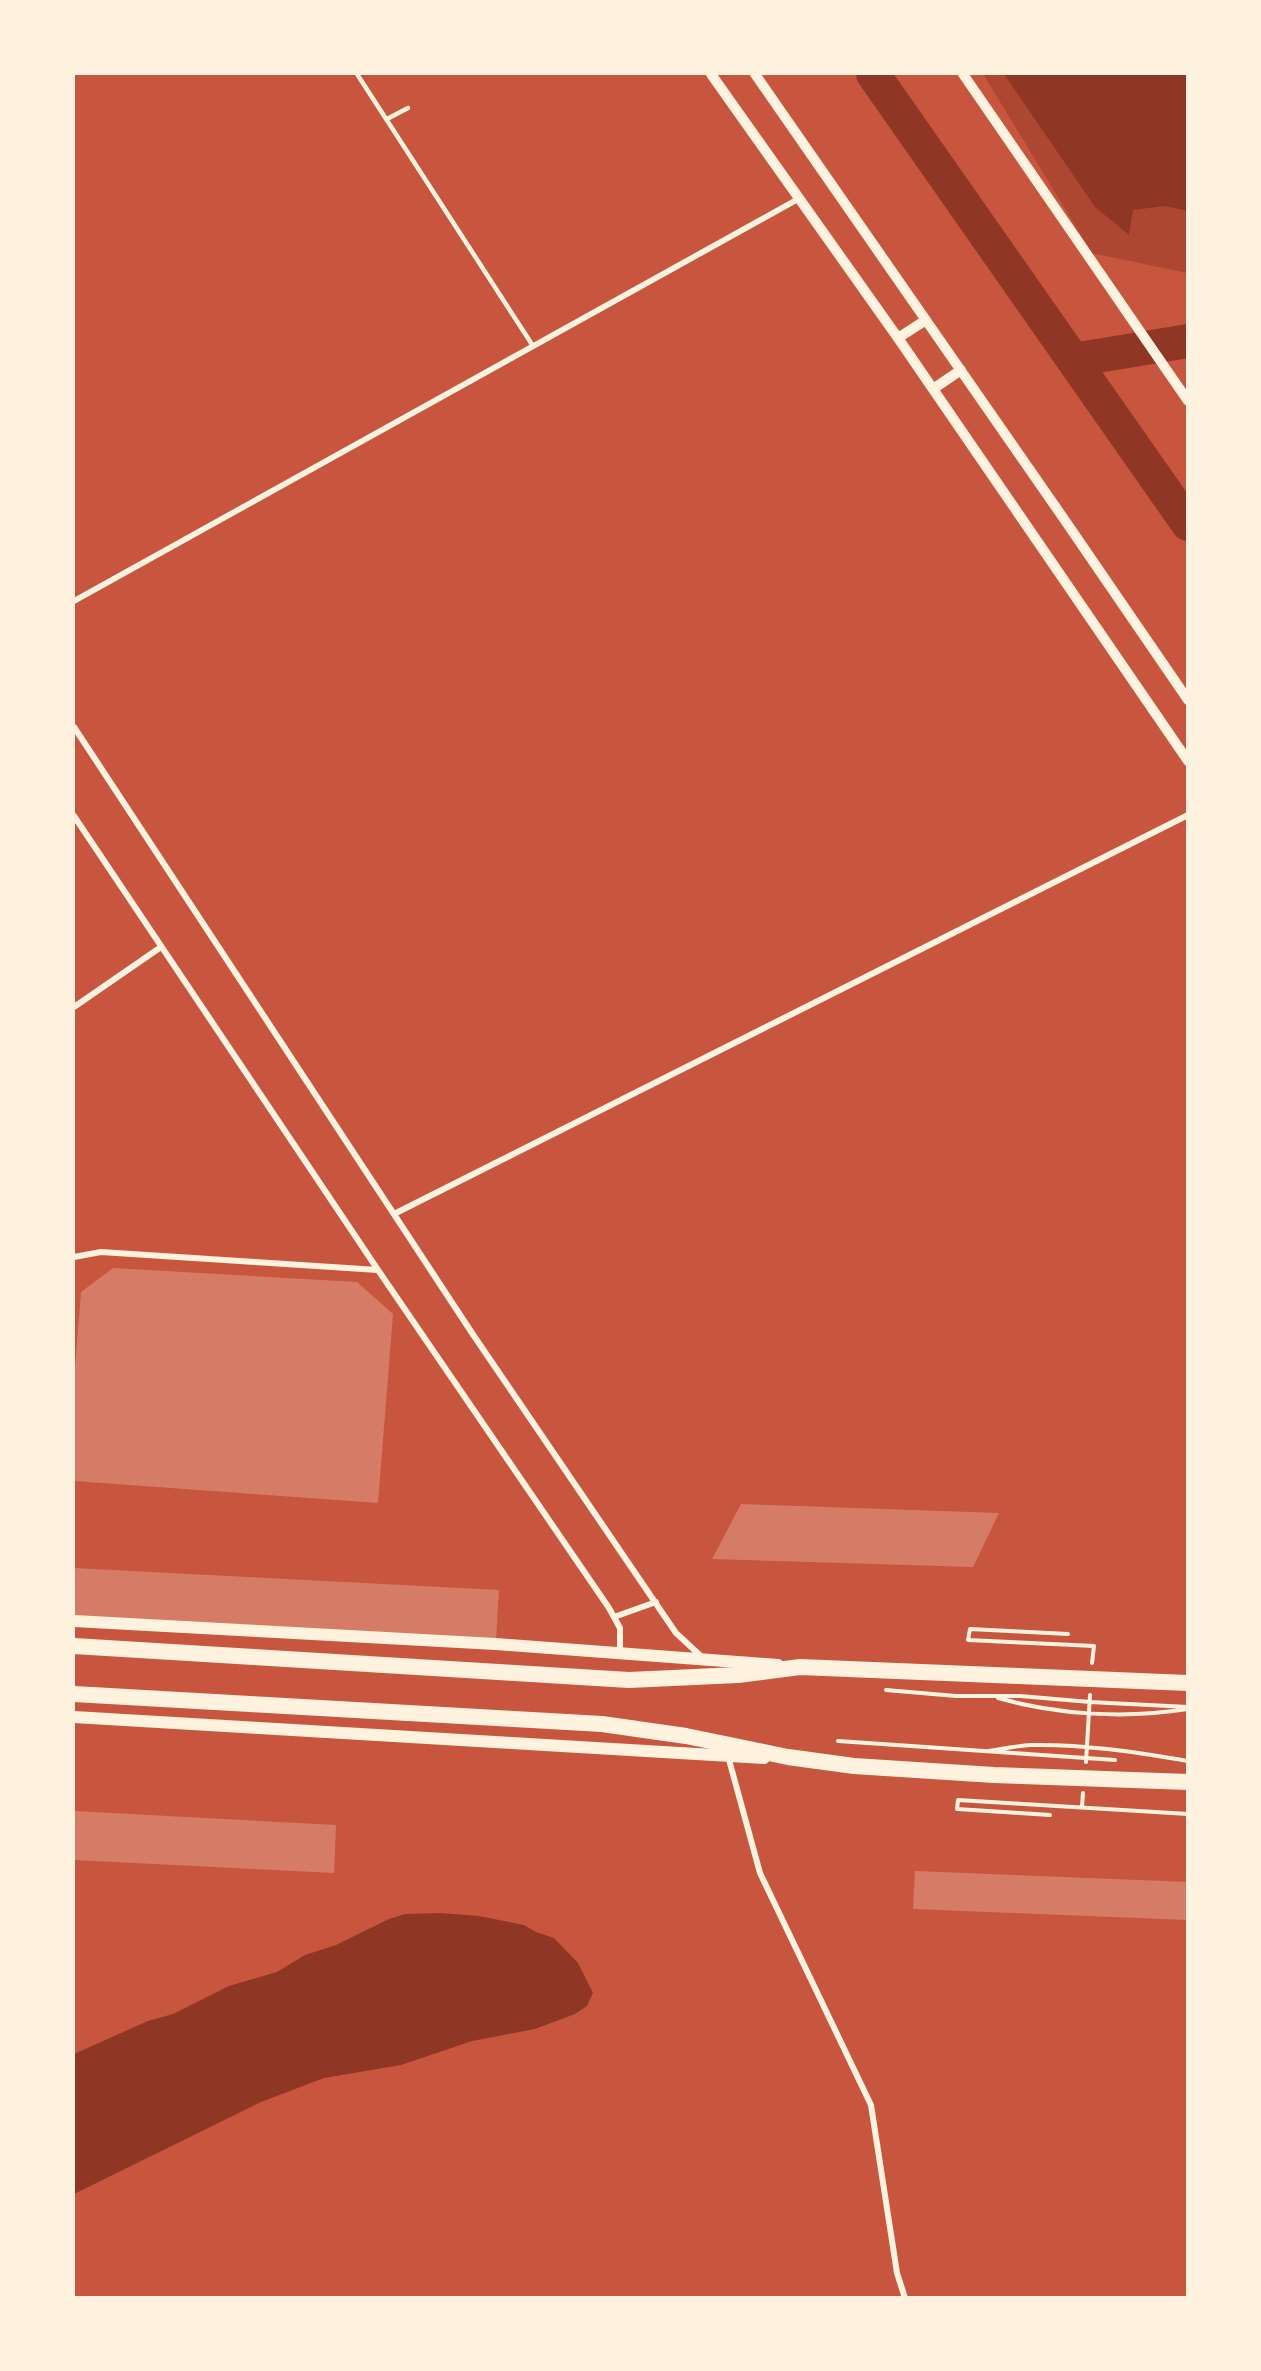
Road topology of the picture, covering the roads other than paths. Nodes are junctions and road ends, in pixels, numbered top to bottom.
1 (357, 74) edge
2 (711, 74) edge
3 (755, 74) edge
4 (963, 74) edge
5 (408, 108) dead end
6 (387, 119) junction
7 (800, 198) junction
8 (926, 320) junction
9 (898, 338) junction
10 (533, 346) junction
11 (961, 370) junction
12 (933, 389) junction
13 (1188, 401) edge
14 (74, 601) edge
15 (1188, 700) edge
16 (74, 727) edge
17 (1188, 761) edge
18 (1188, 815) edge
19 (74, 816) edge
20 (161, 947) junction
21 (74, 1007) edge
22 (394, 1214) junction
23 (74, 1257) edge
24 (378, 1270) junction
25 (656, 1602) junction
26 (614, 1617) junction
27 (76, 1622) edge
28 (74, 1646) edge
29 (620, 1652) junction
30 (704, 1659) junction
31 (800, 1667) junction
32 (1188, 1683) edge
33 (74, 1694) edge
34 (74, 1717) edge
35 (728, 1756) junction
36 (819, 1761) junction
37 (1188, 1782) edge
38 (905, 2298) edge

1 - 6 lane
2 - 7 street
3 - 8 street
4 - 13 street
5 - 6 lane
6 - 10 lane
7 - 9 street
7 - 10 street
8 - 9 street
8 - 11 street
9 - 12 street
10 - 14 street
11 - 12 street
11 - 15 street
12 - 17 street
16 - 22 street
18 - 22 street
19 - 20 street
20 - 21 street
20 - 24 street
22 - 25 street
23 - 24 street
24 - 26 street
25 - 26 street
25 - 30 street
26 - 29 street
27 - 29 main road
28 - 31 highway
29 - 30 main road
30 - 31 main road
31 - 32 highway
33 - 36 highway
34 - 35 main road
35 - 36 main road
35 - 38 street
36 - 37 highway

